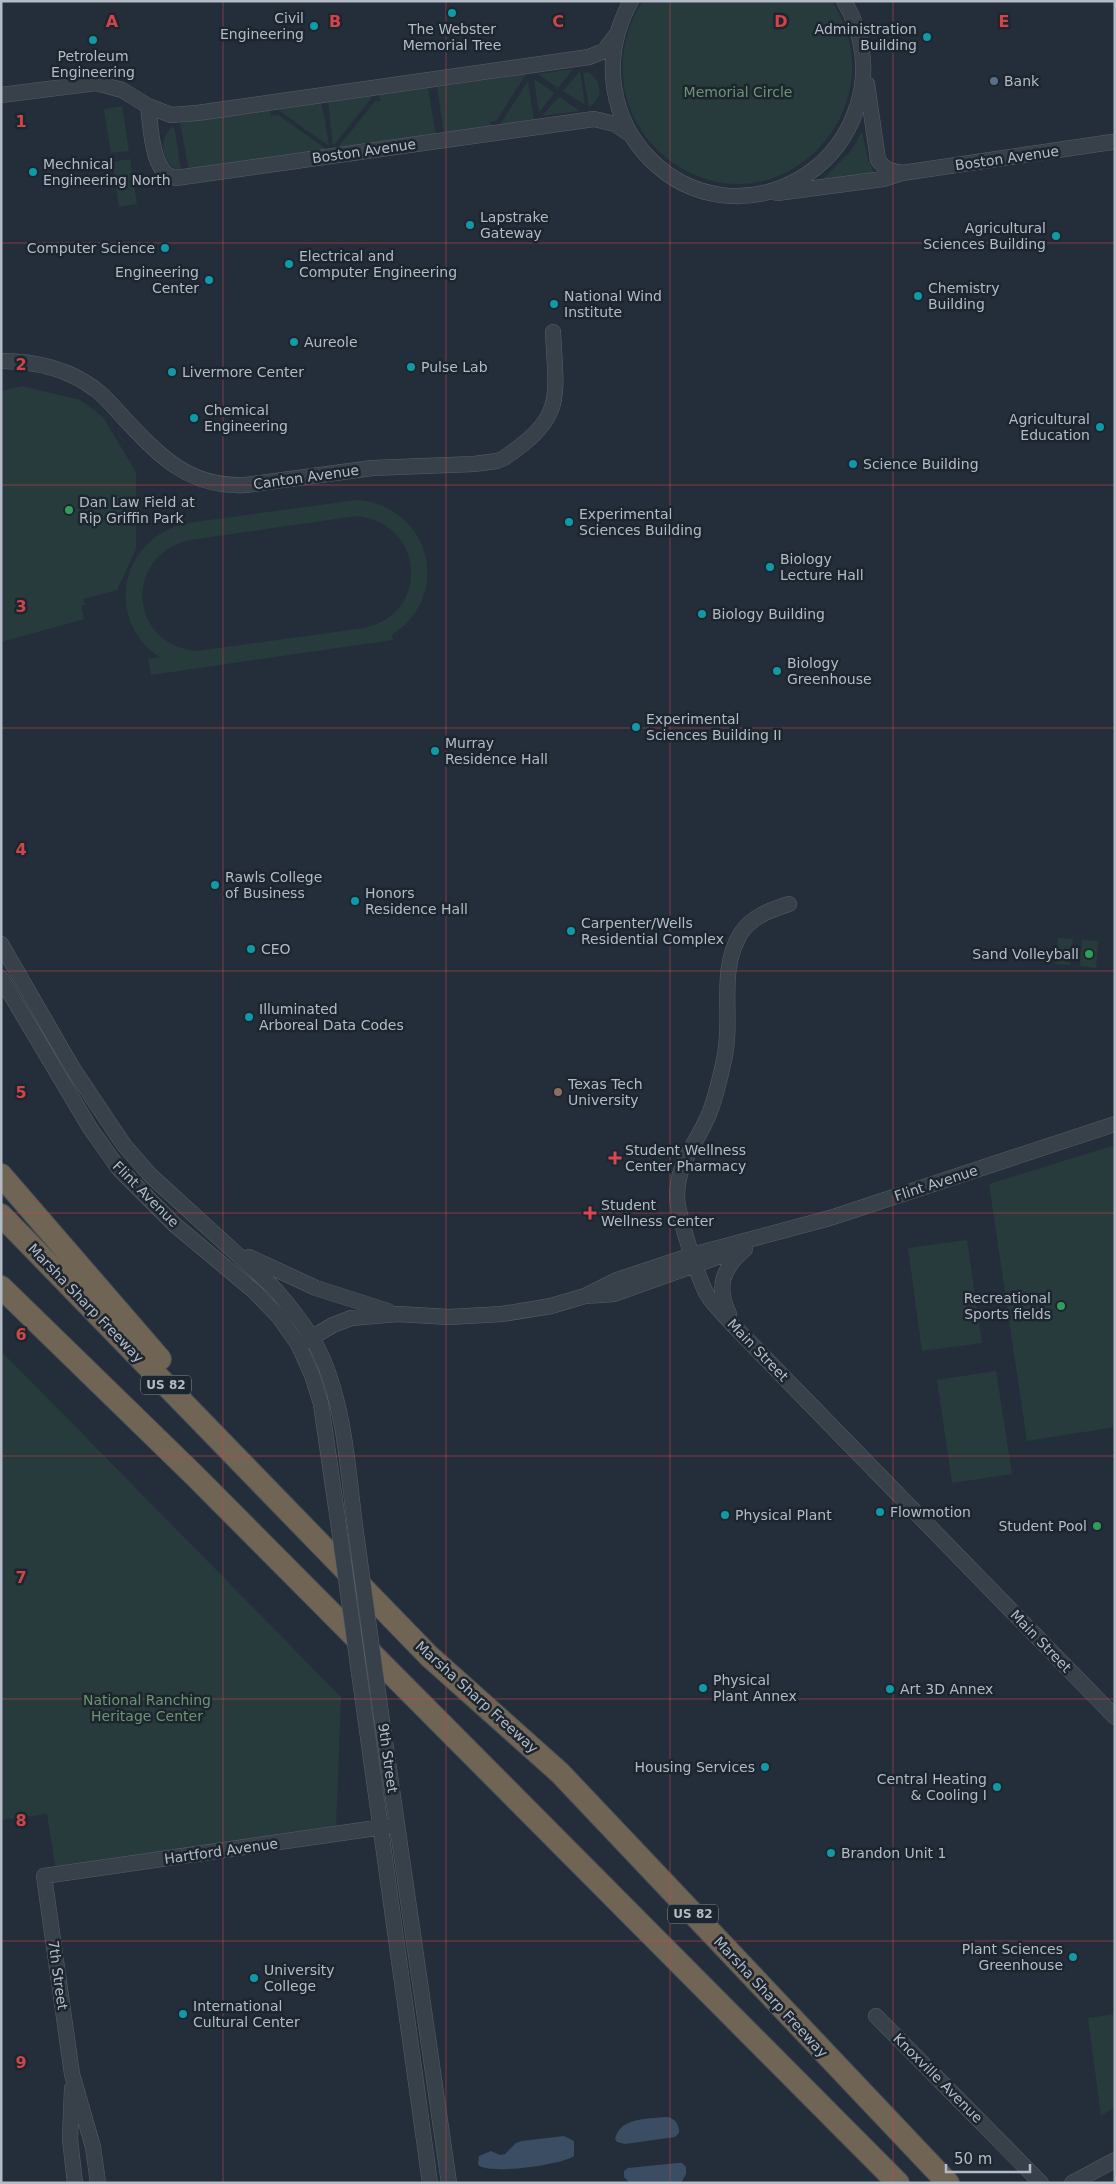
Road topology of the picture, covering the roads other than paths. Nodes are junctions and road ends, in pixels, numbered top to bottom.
1 (631, 1) edge
2 (844, 1) edge
3 (616, 35) junction
4 (863, 66) junction
5 (1, 95) edge
6 (148, 106) junction
7 (631, 135) junction
8 (1112, 142) dead end
9 (902, 173) junction
10 (754, 194) junction
11 (553, 332) dead end
12 (1, 361) edge
13 (789, 904) dead end
14 (1, 944) edge
15 (1, 978) edge
16 (1115, 1124) edge
17 (1, 1175) edge
18 (1, 1215) edge
19 (758, 1239) junction
20 (230, 1247) junction
21 (694, 1260) junction
22 (1, 1287) edge
23 (398, 1314) junction
24 (737, 1328) junction
25 (312, 1338) junction
26 (298, 1344) junction
27 (331, 1555) junction
28 (1115, 1717) edge
29 (398, 1826) junction
30 (382, 1828) junction
31 (44, 1876) joint
32 (876, 2016) dead end
33 (72, 2074) junction
34 (1115, 2160) edge
35 (76, 2183) edge
36 (98, 2183) edge
37 (430, 2183) edge
38 (449, 2183) edge
39 (898, 2183) edge
40 (948, 2183) edge
41 (1041, 2183) edge
42 (1072, 2183) edge

1 - 3 street
2 - 4 street
3 - 6 street
3 - 7 street
4 - 9 street
4 - 10 street
5 - 6 street
6 - 7 street, Boston Avenue
7 - 10 street
8 - 9 street, Boston Avenue
9 - 10 street, Boston Avenue
11 - 12 street, Canton Avenue
13 - 21 street, Main Street
14 - 20 street, Flint Avenue
15 - 26 street, Flint Avenue
16 - 19 street, Flint Avenue
17 - 27 highway
18 - 27 highway, Marsha Sharp Freeway / US 82
19 - 21 street, Flint Avenue
19 - 24 street
20 - 23 street, Flint Avenue
20 - 25 street, Flint Avenue
21 - 23 street, Flint Avenue
21 - 24 street, Main Street
22 - 39 highway, US 82
23 - 25 street, Flint Avenue
24 - 28 street, Main Street
25 - 26 street, Flint Avenue
25 - 29 street, 9th Street, bridge
26 - 30 street, 9th Street, bridge
27 - 40 highway, Marsha Sharp Freeway / US 82
29 - 30 street, Hartford Avenue
29 - 38 street, 9th Street
30 - 31 street, Hartford Avenue
30 - 37 street, 9th Street
31 - 33 street, 7th Street
32 - 41 street, Knoxville Avenue
33 - 35 street, 7th Street
33 - 36 street, 7th Street
34 - 42 street

